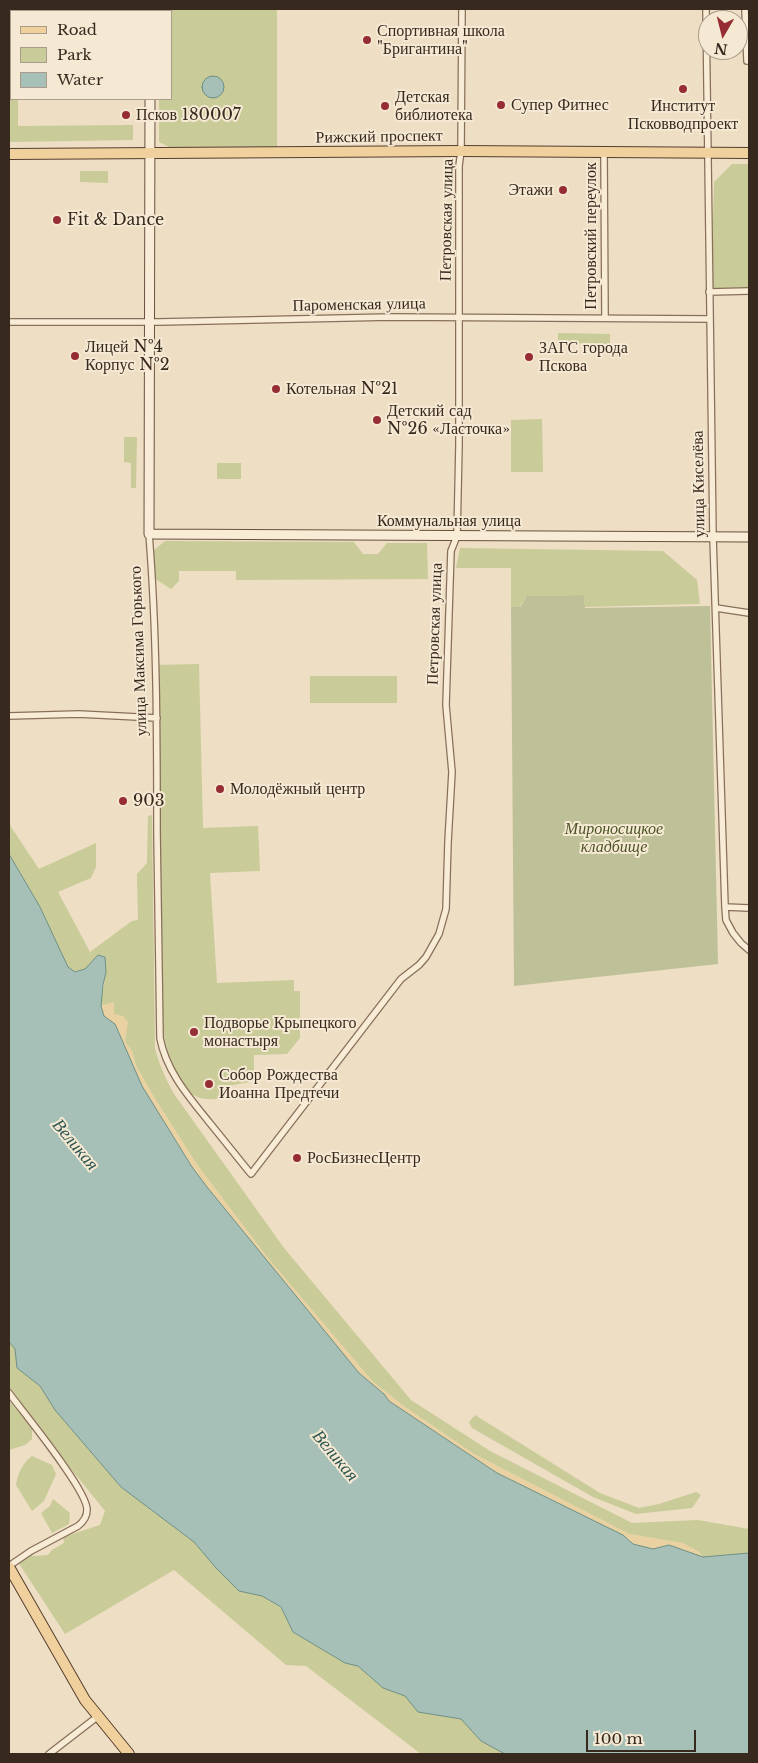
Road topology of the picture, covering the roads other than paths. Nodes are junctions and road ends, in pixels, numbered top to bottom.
1 (462, 9) edge
2 (706, 9) edge
3 (745, 9) edge
4 (749, 60) edge
5 (150, 100) edge
6 (461, 151) junction
7 (604, 153) junction
8 (707, 153) junction
9 (749, 153) edge
10 (9, 154) edge
11 (150, 154) junction
12 (709, 292) junction
13 (749, 292) edge
14 (459, 318) junction
15 (605, 318) junction
16 (709, 319) junction
17 (9, 322) edge
18 (150, 322) junction
19 (149, 534) junction
20 (457, 536) junction
21 (713, 537) junction
22 (749, 537) edge
23 (716, 608) junction
24 (749, 613) edge
25 (9, 716) edge
26 (157, 718) junction
27 (725, 907) junction
28 (749, 908) edge
29 (749, 950) edge
30 (251, 1174) joint
31 (9, 1393) edge
32 (9, 1567) edge
33 (97, 1717) junction
34 (49, 1754) edge
35 (129, 1754) edge

1 - 6 street, Петровская улица
2 - 8 street, улица Киселёва
3 - 4 street
5 - 11 main road, улица Максима Горького
6 - 7 main road, Рижский проспект
6 - 11 main road, Рижский проспект
6 - 14 street, Петровская улица
7 - 8 main road, Рижский проспект
7 - 15 street, Петровский переулок
8 - 9 main road, Рижский проспект
8 - 12 street, улица Киселёва
10 - 11 main road, Рижский проспект
11 - 18 main road, улица Максима Горького
12 - 13 street
12 - 16 street, улица Киселёва
14 - 15 street, Пароменская улица
14 - 18 street, Пароменская улица
14 - 20 street, Петровская улица
15 - 16 street, Пароменская улица
16 - 21 street, улица Киселёва
17 - 18 street, Пароменская улица
18 - 19 main road, улица Максима Горького
19 - 20 main road, Коммунальная улица
19 - 26 street, улица Максима Горького
20 - 21 main road, Коммунальная улица
20 - 30 street, Петровская улица
21 - 22 main road, Коммунальная улица
21 - 23 street, улица Киселёва
23 - 24 street
23 - 27 street, улица Киселёва
25 - 26 street
26 - 30 street, улица Максима Горького
27 - 28 street
27 - 29 street, улица Киселёва
31 - 32 street
32 - 33 main road
33 - 34 street
33 - 35 main road

